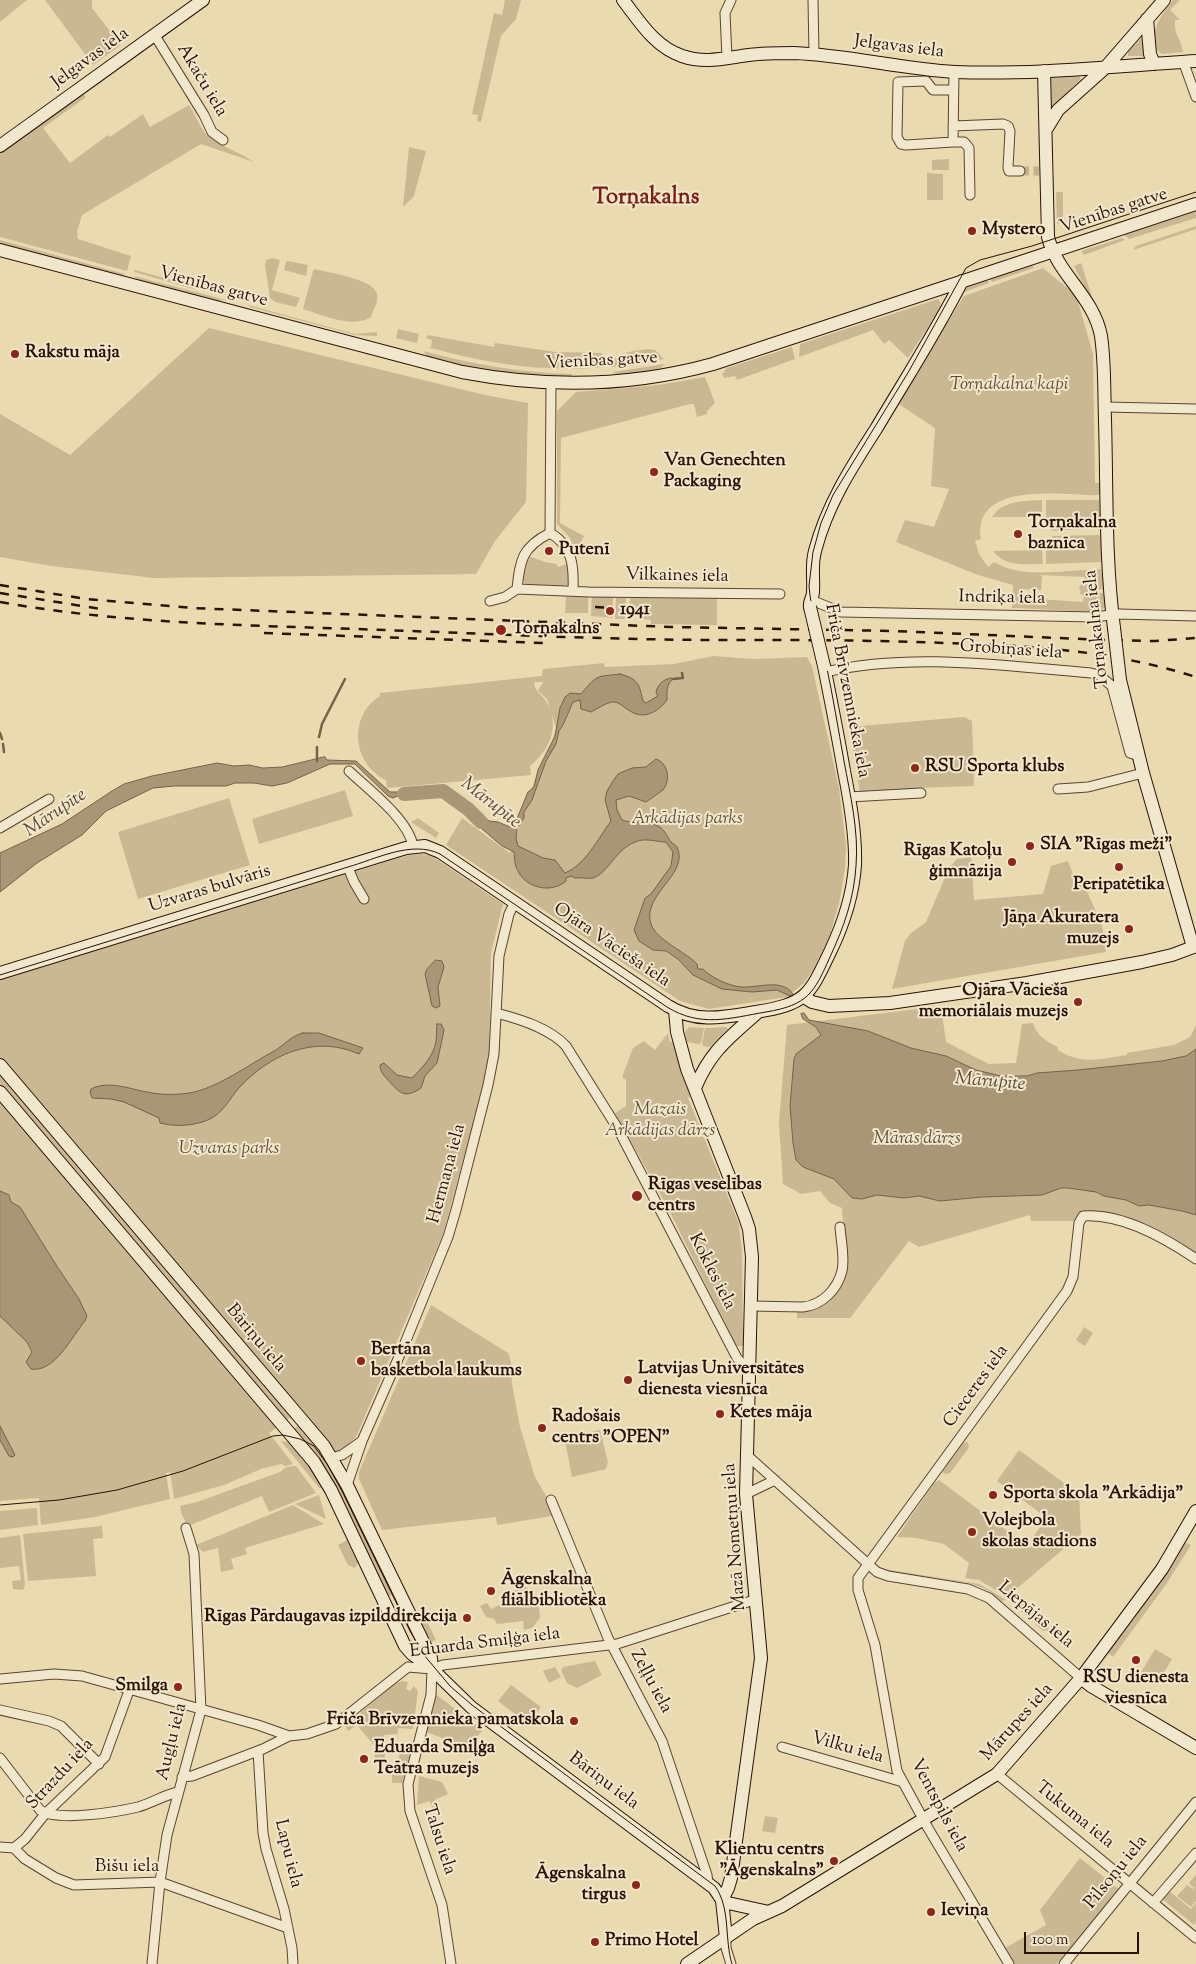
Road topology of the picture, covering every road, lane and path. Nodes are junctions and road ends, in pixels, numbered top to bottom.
1 (203, 0) edge
2 (623, 0) edge
3 (731, 0) edge
4 (813, 0) edge
5 (1164, 0) edge
6 (1147, 19) junction
7 (154, 34) junction
8 (814, 55) junction
9 (727, 58) junction
10 (1183, 61) junction
11 (1196, 61) edge
12 (1154, 64) junction
13 (1105, 68) junction
14 (1044, 71) junction
15 (954, 72) junction
16 (953, 90) junction
17 (1196, 97) edge
18 (953, 126) junction
19 (1046, 128) junction
20 (223, 140) dead end
21 (953, 142) junction
22 (0, 146) edge
23 (1020, 171) dead end
24 (970, 195) dead end
25 (1196, 204) edge
26 (0, 250) edge
27 (1053, 251) junction
28 (962, 281) junction
29 (551, 384) junction
30 (1105, 407) junction
31 (1196, 410) edge
32 (550, 533) junction
33 (518, 589) junction
34 (573, 591) junction
35 (780, 594) dead end
36 (490, 601) dead end
37 (810, 605) junction
38 (1196, 616) edge
39 (1114, 621) junction
40 (825, 669) junction
41 (1139, 756) junction
42 (349, 771) dead end
43 (1143, 773) junction
44 (1058, 790) dead end
45 (921, 793) dead end
46 (849, 797) junction
47 (49, 799) dead end
48 (0, 828) edge
49 (413, 846) junction
50 (430, 848) joint
51 (347, 865) junction
52 (364, 899) dead end
53 (515, 902) junction
54 (1194, 947) edge
55 (0, 973) edge
56 (804, 997) junction
57 (789, 1005) joint
58 (675, 1010) junction
59 (758, 1011) junction
60 (496, 1013) junction
61 (0, 1065) edge
62 (695, 1088) junction
63 (0, 1092) edge
64 (840, 1228) dead end
65 (1196, 1259) edge
66 (751, 1306) junction
67 (750, 1368) junction
68 (278, 1393) junction
69 (265, 1404) junction
70 (362, 1440) junction
71 (748, 1456) junction
72 (331, 1458) junction
73 (775, 1480) junction
74 (347, 1485) junction
75 (746, 1494) junction
76 (551, 1500) dead end
77 (1196, 1511) edge
78 (186, 1528) dead end
79 (867, 1565) junction
80 (757, 1599) junction
81 (612, 1645) junction
82 (432, 1668) junction
83 (1081, 1678) junction
84 (0, 1679) edge
85 (130, 1688) junction
86 (0, 1710) edge
87 (201, 1710) junction
88 (290, 1736) junction
89 (782, 1747) dead end
90 (1196, 1748) edge
91 (258, 1751) junction
92 (0, 1758) edge
93 (99, 1764) junction
94 (998, 1774) junction
95 (182, 1777) junction
96 (903, 1782) junction
97 (178, 1792) junction
98 (1196, 1802) edge
99 (45, 1814) junction
100 (924, 1820) junction
101 (0, 1847) edge
102 (14, 1848) junction
103 (1196, 1853) edge
104 (160, 1882) junction
105 (708, 1883) junction
106 (1129, 1883) junction
107 (722, 1900) junction
108 (1153, 1903) junction
109 (769, 1912) junction
110 (288, 1928) junction
111 (726, 1938) junction
112 (1196, 1938) edge
113 (152, 1964) edge
114 (294, 1964) edge
115 (451, 1964) edge
116 (687, 1964) edge
117 (731, 1964) edge
118 (1008, 1964) edge
119 (1064, 1964) edge

1 - 7 street, Jelgavas iela
2 - 9 street, Jelgavas iela
3 - 9 street
4 - 8 street
5 - 6 street
6 - 12 street
6 - 13 street
7 - 20 street, Akaču iela
7 - 22 street, Jelgavas iela
8 - 9 street, Jelgavas iela
8 - 15 street, Jelgavas iela
10 - 11 street, Jelgavas iela
10 - 12 street, Jelgavas iela
10 - 17 street
12 - 13 street, Jelgavas iela
13 - 14 street, Jelgavas iela
13 - 19 street
14 - 15 street, Jelgavas iela
14 - 19 street
15 - 16 street
16 - 18 street
16 - 21 street
18 - 21 street
18 - 23 street
19 - 27 street
21 - 24 street
25 - 27 street, Vienības gatve
26 - 29 street, Vienības gatve
27 - 28 street, Vienības gatve
27 - 30 street, Torņakalna iela
28 - 29 street, Vienības gatve
28 - 37 street, Friča Brīvzemnieka iela
29 - 32 street
30 - 31 street
30 - 39 street, Torņakalna iela
32 - 33 street
32 - 34 street
33 - 34 street, Vilkaines iela
33 - 36 street, Vilkaines iela
34 - 35 street, Vilkaines iela
37 - 39 street, Indriķa iela
37 - 40 street, Friča Brīvzemnieka iela, bridge
38 - 39 street, Indriķa iela
39 - 41 street, Torņakalna iela, bridge
40 - 41 street, Grobiņas iela
40 - 46 street, Friča Brīvzemnieka iela
41 - 43 street, Torņakalna iela
42 - 49 street
43 - 44 street
43 - 54 street, Torņakalna iela
45 - 46 street
46 - 56 street, Friča Brīvzemnieka iela
47 - 48 street
49 - 50 street, Uzvaras bulvāris
49 - 51 street, Uzvaras bulvāris
50 - 53 street, Ojāra Vācieša iela
51 - 52 street
51 - 55 street, Uzvaras bulvāris
53 - 58 street, Ojāra Vācieša iela
53 - 60 street, Hermaņa iela
54 - 56 street
56 - 57 street, Friča Brīvzemnieka iela
57 - 59 street, Ojāra Vācieša iela
58 - 59 street, Ojāra Vācieša iela
58 - 62 street, Mazā Nometņu iela
59 - 62 street
60 - 67 street, Kokles iela
60 - 70 street, Hermaņa iela
61 - 68 street, Bāriņu iela
62 - 66 street, Mazā Nometņu iela
63 - 69 street, Bāriņu iela
64 - 66 street
65 - 79 street, Cieceres iela
66 - 67 street, Mazā Nometņu iela
67 - 71 street, Mazā Nometņu iela
68 - 69 street
68 - 72 street, Bāriņu iela
69 - 82 street, Bāriņu iela
70 - 72 street, Hermaņa iela
70 - 74 street, Hermaņa iela
71 - 73 street, Liepājas iela
71 - 75 street, Mazā Nometņu iela
72 - 74 street, Bāriņu iela
73 - 75 street
73 - 79 street, Liepājas iela
74 - 82 street, Bāriņu iela
75 - 80 street, Mazā Nometņu iela
76 - 81 street, Zeļļu iela
77 - 83 street, Mārupes iela
78 - 87 street, Augļu iela
79 - 83 street, Liepājas iela
79 - 96 street, Ventspils iela
80 - 81 street, Eduarda Smiļģa iela
80 - 107 street, Mazā Nometņu iela
81 - 82 street, Eduarda Smiļģa iela
81 - 105 street, Zeļļu iela
82 - 88 street, Eduarda Smiļģa iela
82 - 105 street, Bāriņu iela
82 - 115 street, Talsu iela
83 - 90 street, Liepājas iela
83 - 94 street, Mārupes iela
84 - 85 street, Eduarda Smiļģa iela
85 - 87 street, Eduarda Smiļģa iela
85 - 93 street, Strazdu iela
86 - 93 street
87 - 88 street, Eduarda Smiļģa iela
87 - 95 street, Augļu iela
88 - 91 street
89 - 96 street, Vilku iela
91 - 95 street
91 - 110 street, Lapu iela
92 - 99 street
93 - 99 street, Strazdu iela
94 - 100 street, Mārupes iela
94 - 106 street, Tukuma iela
95 - 97 street, Augļu iela
96 - 100 street, Ventspils iela
97 - 99 street
97 - 104 street, Augļu iela
98 - 106 street, Pilsoņu iela
99 - 102 street, Strazdu iela
100 - 109 street, Mārupes iela
100 - 118 street, Ventspils iela
101 - 102 street
102 - 104 street, Bišu iela
103 - 108 street
104 - 110 street, Bišu iela
104 - 113 street, Augļu iela
105 - 107 street, Bāriņu iela
106 - 108 street, Tukuma iela
106 - 119 street, Pilsoņu iela
107 - 109 street
107 - 111 street
108 - 112 street, Tukuma iela
109 - 111 street, Mārupes iela
110 - 114 street, Lapu iela
111 - 116 street, Mārupes iela
111 - 117 street

